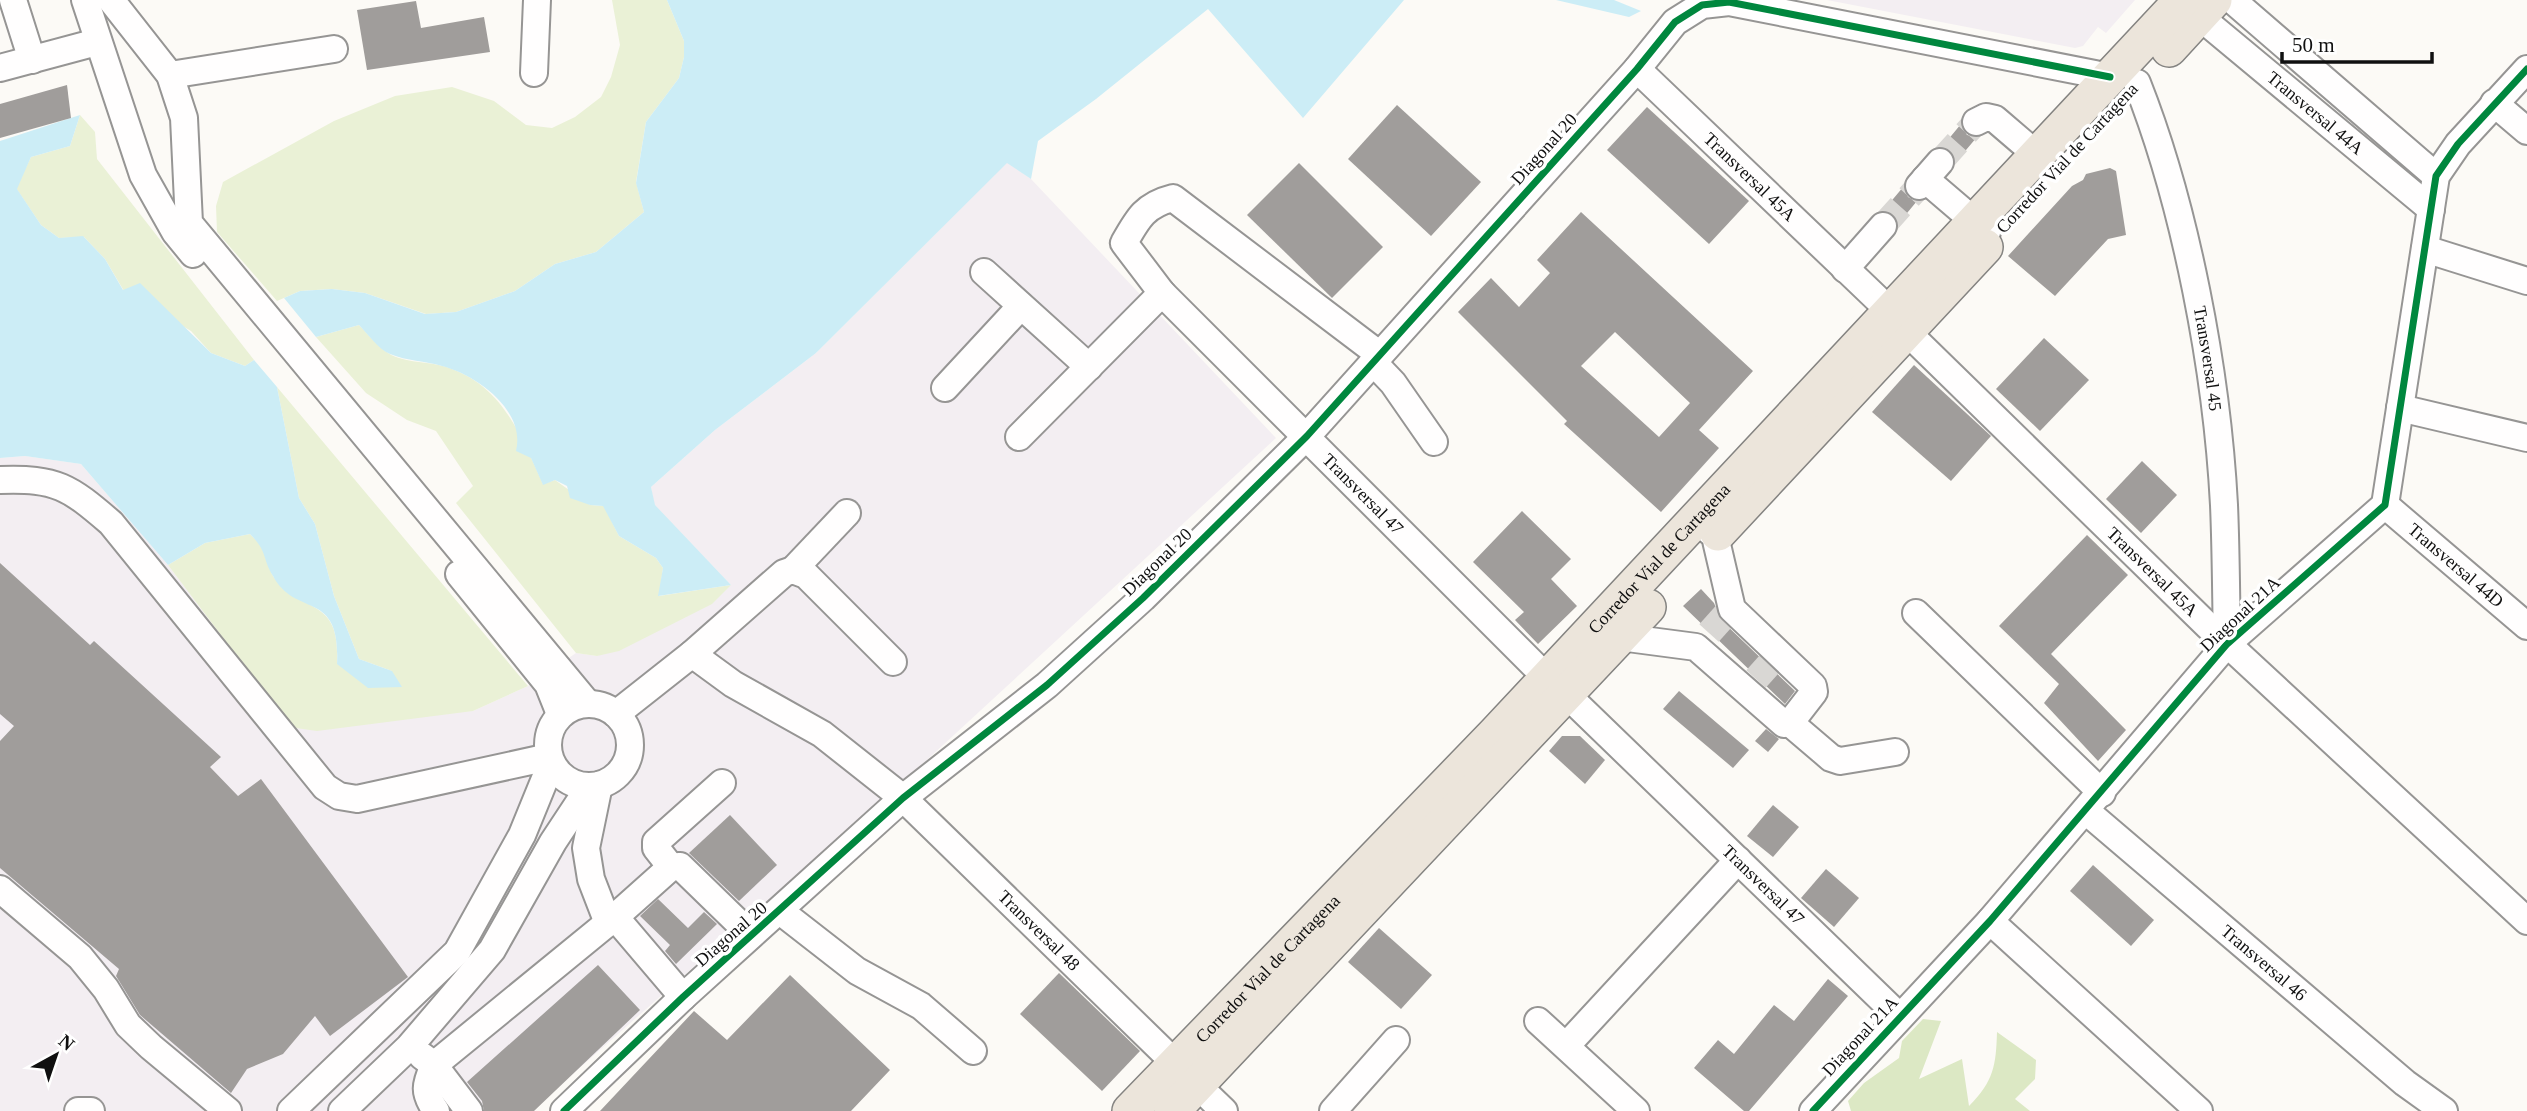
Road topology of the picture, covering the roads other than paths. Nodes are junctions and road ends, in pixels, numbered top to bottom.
1 (13, 0) edge
2 (85, 0) edge
3 (111, 0) edge
4 (537, 0) edge
5 (2232, 0) edge
6 (1729, 1) edge
7 (2199, 6) edge
8 (97, 41) junction
9 (334, 49) dead end
10 (32, 60) junction
11 (0, 68) edge
12 (1637, 69) junction
13 (2527, 69) edge
14 (534, 73) dead end
15 (170, 75) junction
16 (2123, 80) junction
17 (2494, 103) junction
18 (1976, 122) dead end
19 (2527, 131) edge
20 (2037, 155) junction
21 (1928, 175) dead end
22 (2436, 176) junction
23 (2431, 209) junction
24 (1883, 226) tunnel mouth
25 (182, 228) junction
26 (1984, 230) junction
27 (2425, 248) junction
28 (1845, 268) junction
29 (984, 272) dead end
30 (2527, 281) edge
31 (1162, 293) junction
32 (1021, 306) junction
33 (1899, 322) junction
34 (1377, 358) junction
35 (1089, 367) junction
36 (945, 388) dead end
37 (2400, 408) junction
38 (1307, 436) junction
39 (1019, 437) dead end
40 (2527, 438) edge
41 (1434, 442) dead end
42 (0, 480) edge
43 (2385, 505) junction
44 (847, 513) dead end
45 (1700, 522) junction
46 (793, 570) junction
47 (1916, 613) dead end
48 (1716, 626) junction
49 (2527, 626) edge
50 (1620, 637) junction
51 (2227, 644) junction
52 (692, 654) junction
53 (893, 662) dead end
54 (1763, 671) junction
55 (555, 678) junction
56 (1557, 687) junction
57 (588, 704) junction
58 (560, 714) junction
59 (616, 714) junction
60 (1790, 723) junction
61 (1895, 752) dead end
62 (550, 760) junction
63 (722, 783) dead end
64 (595, 786) junction
65 (903, 798) junction
66 (2094, 802) junction
67 (1738, 860) junction
68 (671, 867) junction
69 (0, 889) edge
70 (780, 911) junction
71 (612, 920) junction
72 (2527, 920) edge
73 (1990, 921) junction
74 (751, 935) junction
75 (683, 997) junction
76 (1900, 1017) junction
77 (1538, 1021) dead end
78 (1396, 1040) dead end
79 (1567, 1045) junction
80 (409, 1047) junction
81 (973, 1051) dead end
82 (434, 1065) junction
83 (1186, 1074) junction
84 (78, 1111) edge
85 (91, 1111) edge
86 (228, 1111) edge
87 (291, 1111) edge
88 (342, 1111) edge
89 (436, 1111) edge
90 (469, 1111) edge
91 (564, 1111) edge
92 (1130, 1111) edge
93 (1172, 1111) edge
94 (1224, 1111) edge
95 (1332, 1111) edge
96 (1636, 1111) edge
97 (1813, 1111) edge
98 (2199, 1111) edge
99 (2444, 1111) edge

1 - 10 street
2 - 8 street
3 - 15 street
4 - 14 street
5 - 22 street, Transversal 44A
6 - 12 street, Diagonal 20
6 - 16 street
7 - 16 main road, Corredor Vial de Cartagena
7 - 23 street, Transversal 44A
8 - 10 street
8 - 25 street
9 - 15 street
10 - 11 street
12 - 28 street, Transversal 45A
12 - 34 street, Diagonal 20
13 - 17 street
15 - 25 street
16 - 20 main road, Corredor Vial de Cartagena
16 - 26 main road, Corredor Vial de Cartagena
16 - 51 street, Transversal 45
17 - 19 street
17 - 22 street
18 - 20 street
20 - 26 main road, Corredor Vial de Cartagena
21 - 26 street
22 - 23 street
23 - 27 street
24 - 28 street
25 - 55 street
26 - 33 main road, Corredor Vial de Cartagena
27 - 30 street
27 - 37 street
28 - 33 street, Transversal 45A
29 - 32 street
31 - 34 street, Transversal 47
31 - 35 street
31 - 38 street, Transversal 47
32 - 35 street
32 - 36 street
33 - 45 main road, Corredor Vial de Cartagena
33 - 51 street, Transversal 45A
34 - 38 street, Diagonal 20
34 - 41 street
35 - 39 street
37 - 40 street
37 - 43 street
38 - 56 street, Transversal 47
38 - 65 street, Diagonal 20
42 - 62 street
43 - 49 street, Transversal 44D
43 - 51 street, Diagonal 21A
44 - 46 street
45 - 48 street
45 - 50 main road, Corredor Vial de Cartagena
45 - 56 main road, Corredor Vial de Cartagena
46 - 52 street
46 - 53 street
47 - 66 street, Transversal 46
48 - 50 street
48 - 54 street
48 - 54 street
50 - 56 main road, Corredor Vial de Cartagena
51 - 66 street, Diagonal 21A
51 - 72 street, Transversal 45A
52 - 59 street
52 - 65 street, Transversal 48
54 - 60 street
54 - 60 street
55 - 57 street
55 - 58 street
56 - 67 street, Transversal 47
56 - 83 main road, Corredor Vial de Cartagena
57 - 58 street
57 - 59 street
58 - 62 street
59 - 64 street
60 - 61 street
62 - 64 street
62 - 87 street
63 - 68 street
64 - 71 street
64 - 80 street
65 - 70 street, Diagonal 20
65 - 83 street, Transversal 48
66 - 73 street, Diagonal 21A
66 - 99 street, Transversal 46
67 - 76 street, Transversal 47
67 - 79 street
68 - 71 street
68 - 74 street
69 - 86 street
70 - 74 street, Diagonal 20
70 - 81 street
71 - 75 street
71 - 82 street
73 - 76 street, Diagonal 21A
73 - 98 street
74 - 75 street, Diagonal 20
75 - 91 street, Diagonal 20
76 - 97 street, Diagonal 21A
77 - 79 street
78 - 95 street
79 - 96 street
80 - 82 street
80 - 88 street
82 - 89 street
82 - 90 street
83 - 92 main road, Corredor Vial de Cartagena
83 - 93 main road, Corredor Vial de Cartagena
83 - 94 street, Transversal 48
84 - 85 street

